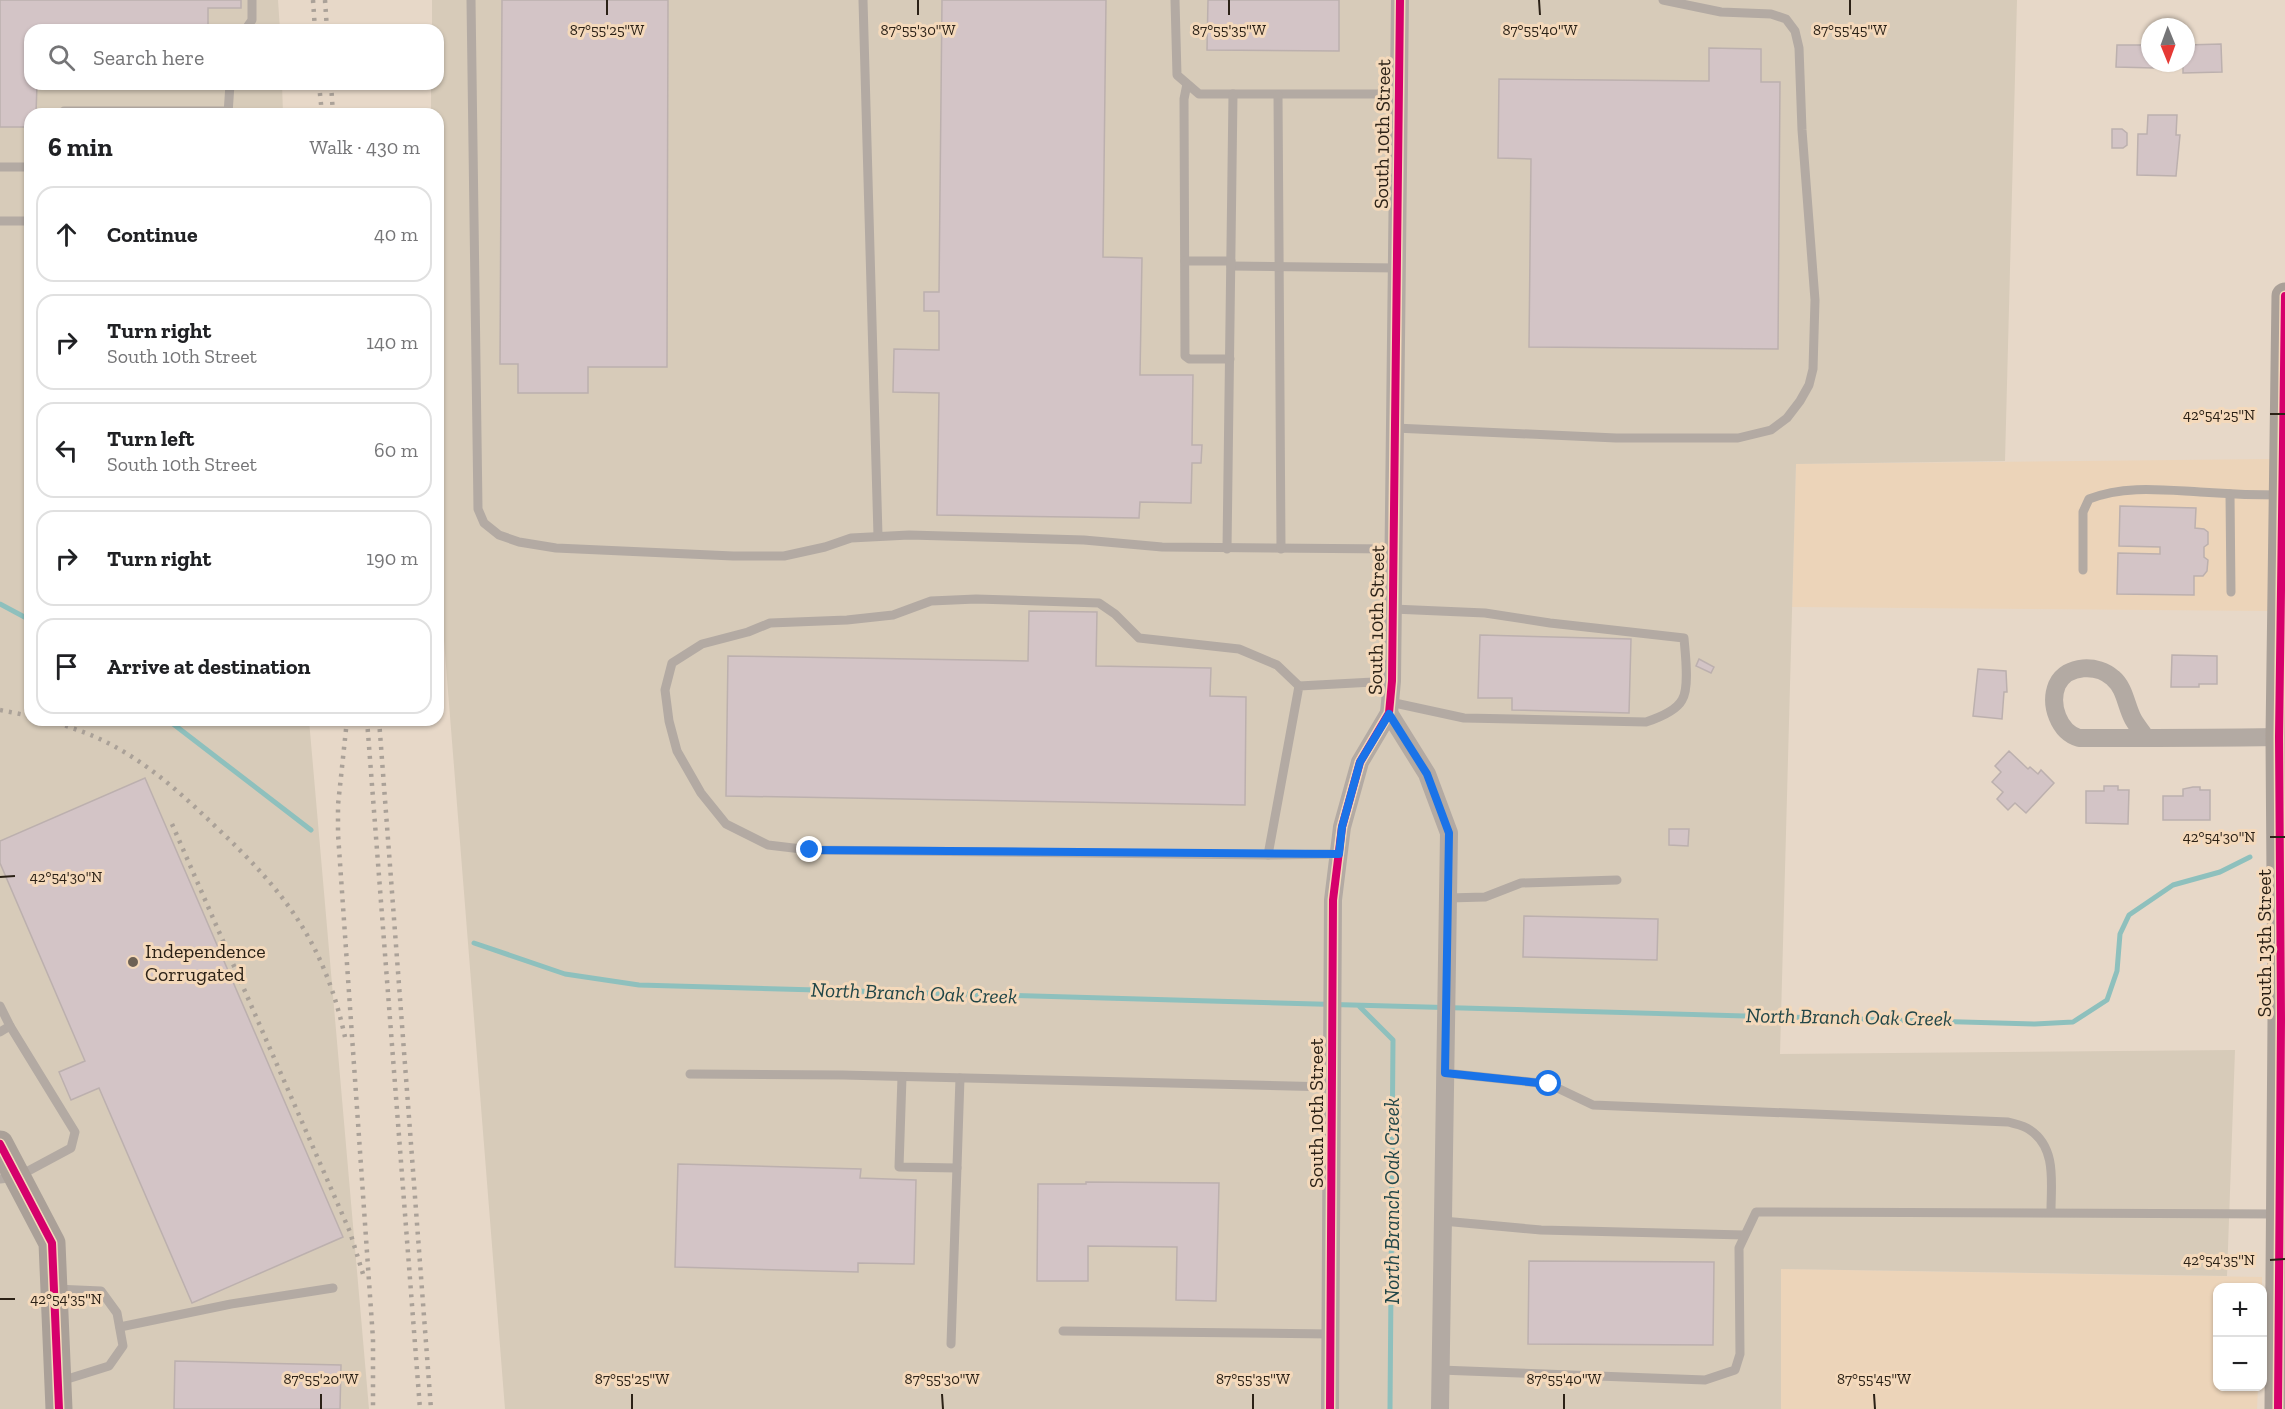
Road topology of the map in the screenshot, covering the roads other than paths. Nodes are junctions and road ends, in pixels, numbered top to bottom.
1 (252, 0) edge
2 (471, 0) edge
3 (863, 0) edge
4 (1175, 0) edge
5 (1400, 0) edge
6 (1663, 0) edge
7 (249, 24) edge
8 (1187, 84) junction
9 (230, 90) edge
10 (1233, 94) junction
11 (1399, 94) junction
12 (1278, 95) junction
13 (229, 108) edge
14 (0, 167) edge
15 (24, 167) edge
16 (0, 221) edge
17 (24, 221) edge
18 (1185, 261) junction
19 (1231, 264) junction
20 (1279, 267) junction
21 (1397, 268) junction
22 (2285, 296) edge
23 (1230, 359) junction
24 (1395, 428) junction
25 (2230, 494) junction
26 (2282, 495) junction
27 (879, 536) junction
28 (1227, 549) junction
29 (1281, 549) junction
30 (1394, 549) junction
31 (2084, 570) dead end
32 (2231, 592) dead end
33 (1393, 609) junction
34 (1392, 681) junction
35 (1299, 686) junction
36 (1390, 708) junction
37 (2279, 737) junction
38 (2146, 738) junction
39 (1339, 854) junction
40 (1268, 855) junction
41 (1617, 880) dead end
42 (1448, 898) junction
43 (0, 1006) edge
44 (10, 1026) junction
45 (0, 1032) edge
46 (1445, 1073) junction
47 (690, 1074) dead end
48 (903, 1077) junction
49 (960, 1078) junction
50 (1332, 1087) junction
51 (0, 1144) edge
52 (957, 1168) junction
53 (9, 1178) edge
54 (2051, 1211) junction
55 (2279, 1214) junction
56 (1443, 1221) junction
57 (1744, 1235) junction
58 (333, 1288) dead end
59 (54, 1289) junction
60 (120, 1327) junction
61 (1063, 1331) dead end
62 (1331, 1334) junction
63 (951, 1344) dead end
64 (1440, 1370) junction
65 (59, 1382) junction
66 (59, 1409) edge
67 (1330, 1409) edge
68 (1440, 1409) edge
69 (2278, 1409) edge

1 - 7 lane
2 - 27 lane
3 - 27 lane
4 - 8 lane
5 - 11 street, South 10th Street
6 - 24 lane
8 - 10 lane
8 - 18 lane
9 - 13 lane
10 - 12 lane
10 - 19 lane
11 - 12 lane
11 - 21 street, South 10th Street
12 - 20 lane
14 - 15 lane
16 - 17 lane
18 - 19 lane
18 - 23 lane
19 - 20 lane
19 - 23 lane
20 - 21 lane
20 - 29 lane
21 - 24 street, South 10th Street
22 - 26 street, South 13th Street
23 - 28 lane
24 - 30 street, South 10th Street
25 - 26 lane
25 - 31 lane
25 - 32 lane
26 - 37 street, South 13th Street
27 - 28 lane
28 - 29 lane
29 - 30 lane
30 - 33 street, South 10th Street
33 - 34 street, South 10th Street
33 - 36 lane
34 - 35 lane
34 - 36 street, South 10th Street
35 - 40 lane
35 - 40 lane
36 - 39 street, South 10th Street
36 - 42 street, South 10th Street
37 - 38 street
37 - 55 street, South 13th Street
38 - 38 street
39 - 40 lane
39 - 50 street, South 10th Street
41 - 42 lane
42 - 46 street, South 10th Street
43 - 44 lane
44 - 45 lane
44 - 53 lane
46 - 54 lane
46 - 56 street, South 10th Street
47 - 48 lane
48 - 49 lane
48 - 52 lane
49 - 50 lane
49 - 52 lane
50 - 62 street, South 10th Street
51 - 53 street
52 - 63 lane
53 - 59 street
54 - 55 lane
54 - 57 lane
55 - 69 street, South 13th Street
56 - 57 lane
56 - 64 street, South 10th Street
57 - 64 lane
58 - 60 lane
59 - 60 lane
59 - 65 street
60 - 65 lane
61 - 62 lane
62 - 67 street, South 10th Street
64 - 68 street, South 10th Street
65 - 66 street

